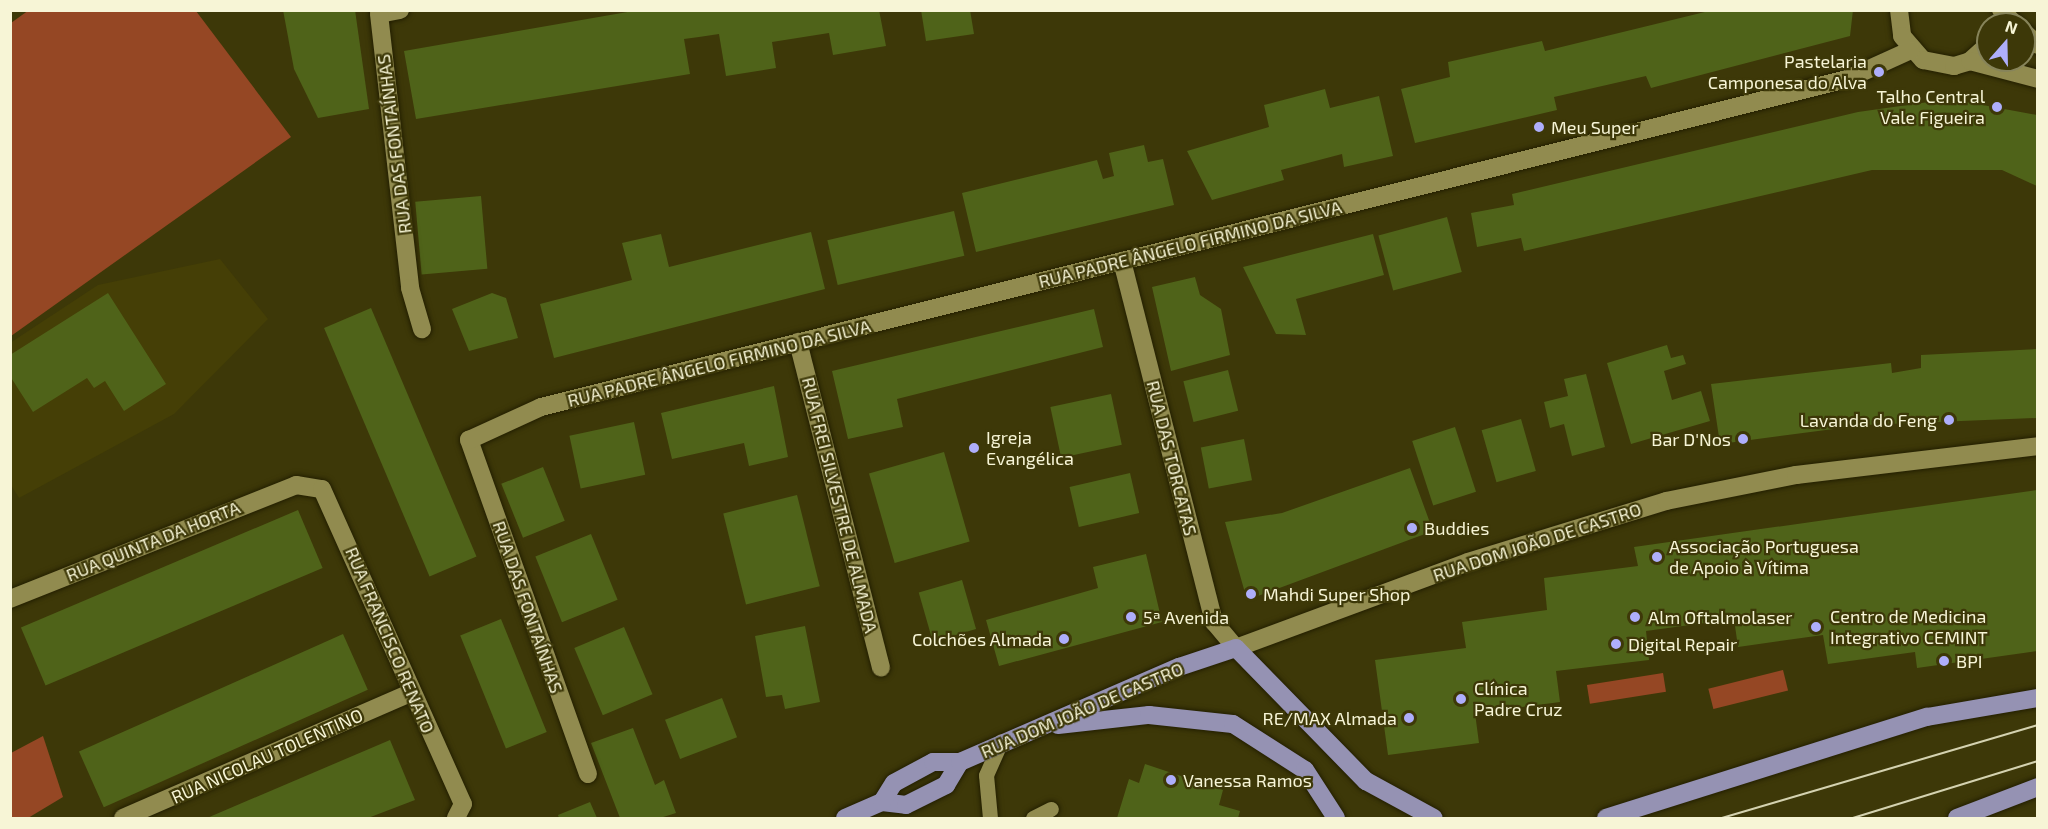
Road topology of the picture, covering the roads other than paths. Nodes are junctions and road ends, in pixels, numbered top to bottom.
1 (400, 10) edge
2 (1899, 10) edge
3 (1911, 50) junction
4 (1976, 56) edge
5 (1970, 61) junction
6 (2037, 79) edge
7 (1122, 261) junction
8 (422, 329) dead end
9 (798, 342) junction
10 (469, 440) joint
11 (2037, 446) edge
12 (296, 484) joint
13 (10, 599) edge
14 (1236, 648) junction
15 (881, 668) dead end
16 (410, 693) junction
17 (2037, 698) edge
18 (1036, 727) junction
19 (1001, 741) junction
20 (960, 762) junction
21 (588, 774) dead end
22 (2037, 787) edge
23 (882, 802) junction
24 (1051, 809) dead end
25 (456, 818) edge
26 (123, 819) edge
27 (844, 819) edge
28 (990, 819) edge
29 (1033, 819) edge
30 (1336, 819) edge
31 (1434, 819) edge
32 (1606, 819) edge
33 (1957, 819) edge

1 - 8 street, RUA DAS FONTAÍNHAS
2 - 3 street
3 - 5 street
3 - 7 street, RUA PADRE ÂNGELO FIRMINO DA SILVA
4 - 5 street
5 - 6 street
7 - 9 street, RUA PADRE ÂNGELO FIRMINO DA SILVA
7 - 14 street, RUA DAS TORCATAS
9 - 10 street, RUA PADRE ÂNGELO FIRMINO DA SILVA
9 - 15 street, RUA FREI SILVESTRE DE ALMADA
10 - 21 street, RUA DAS FONTAÍNHAS
11 - 14 street, RUA DOM JOÃO DE CASTRO
12 - 13 street, RUA QUINTA DA HORTA
12 - 16 street, RUA FRANCISCO RENATO
14 - 18 main road, RUA DOM JOÃO DE CASTRO
14 - 31 main road
16 - 25 street, RUA FRANCISCO RENATO
16 - 26 street, RUA NICOLAU TOLENTINO
17 - 32 main road
18 - 19 main road, RUA DOM JOÃO DE CASTRO
18 - 30 main road
19 - 20 main road, RUA DOM JOÃO DE CASTRO
19 - 28 lane
20 - 23 main road, RUA DOM JOÃO DE CASTRO
20 - 23 main road, RUA DOM JOÃO DE CASTRO
22 - 33 main road
23 - 27 main road, RUA DOM JOÃO DE CASTRO
24 - 29 lane

